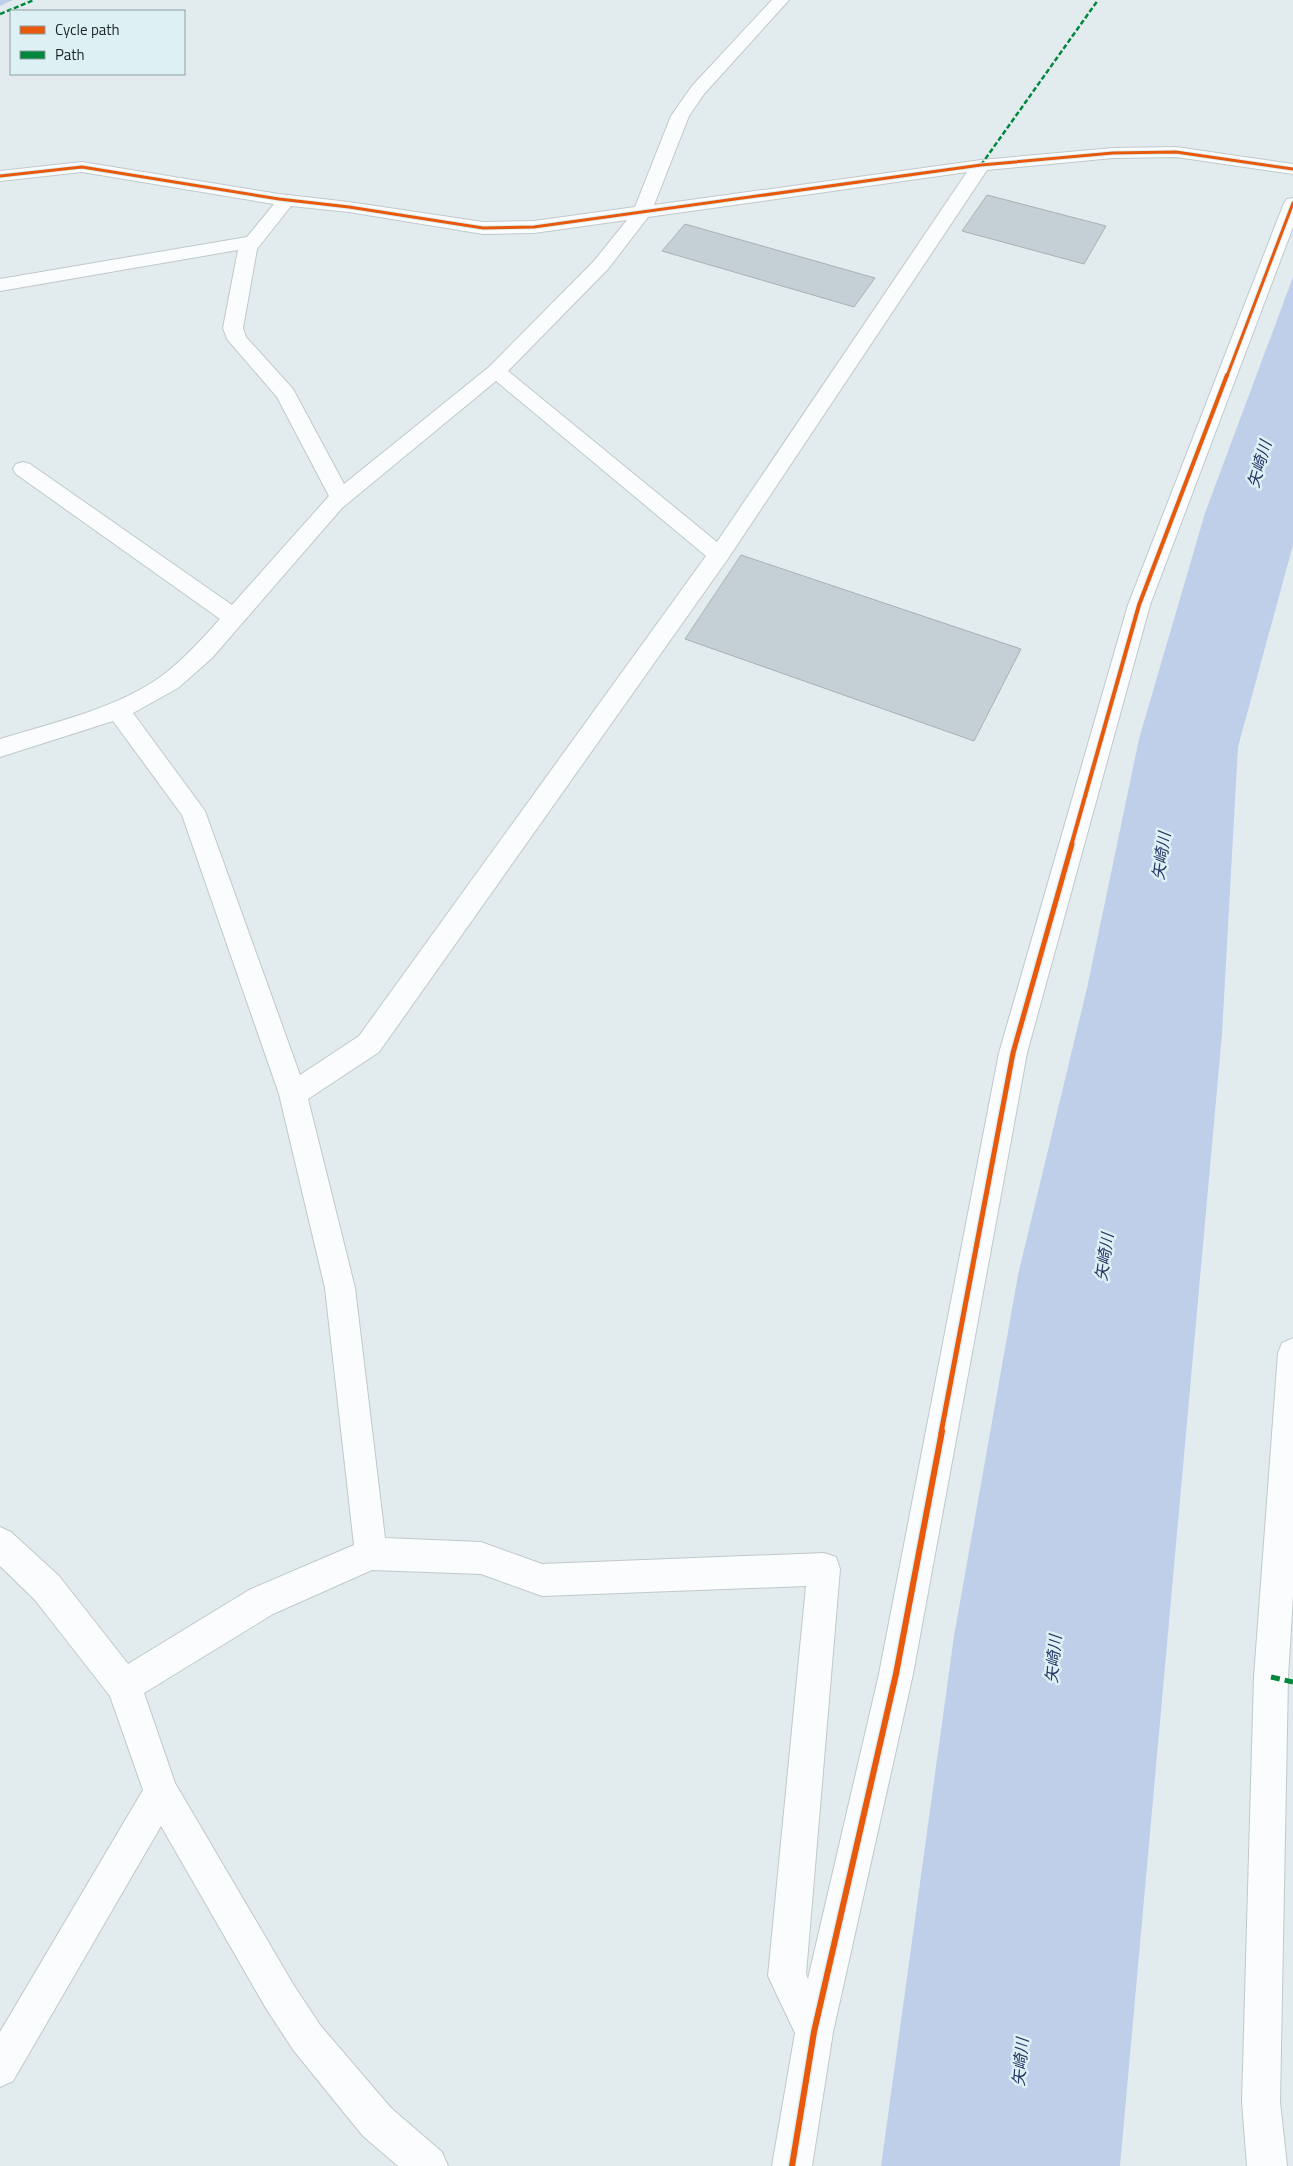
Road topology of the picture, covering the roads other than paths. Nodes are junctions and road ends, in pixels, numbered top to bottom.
1 (781, 0) edge
2 (981, 165) junction
3 (1293, 169) edge
4 (0, 176) edge
5 (286, 200) junction
6 (1293, 202) edge
7 (643, 211) junction
8 (252, 242) junction
9 (0, 285) edge
10 (496, 371) junction
11 (24, 469) dead end
12 (340, 499) junction
13 (719, 555) junction
14 (234, 618) junction
15 (118, 711) junction
16 (0, 748) edge
17 (293, 1094) junction
18 (1293, 1352) edge
19 (0, 1543) edge
20 (371, 1554) junction
21 (124, 1686) junction
22 (161, 1792) junction
23 (814, 2032) junction
24 (0, 2068) edge
25 (428, 2166) edge
26 (792, 2166) edge
27 (1267, 2166) edge

1 - 7 street
2 - 3 street
2 - 7 street
2 - 13 street
4 - 5 street
5 - 7 street
5 - 8 street
6 - 23 street
7 - 10 street
8 - 9 street
8 - 12 street
10 - 12 street
10 - 13 street
11 - 14 street
12 - 14 street
13 - 17 street
14 - 15 street
15 - 16 street
15 - 17 street
17 - 20 street
18 - 27 street
19 - 21 street
20 - 21 street
20 - 23 street
21 - 22 street
22 - 24 street
22 - 25 street
23 - 26 street

